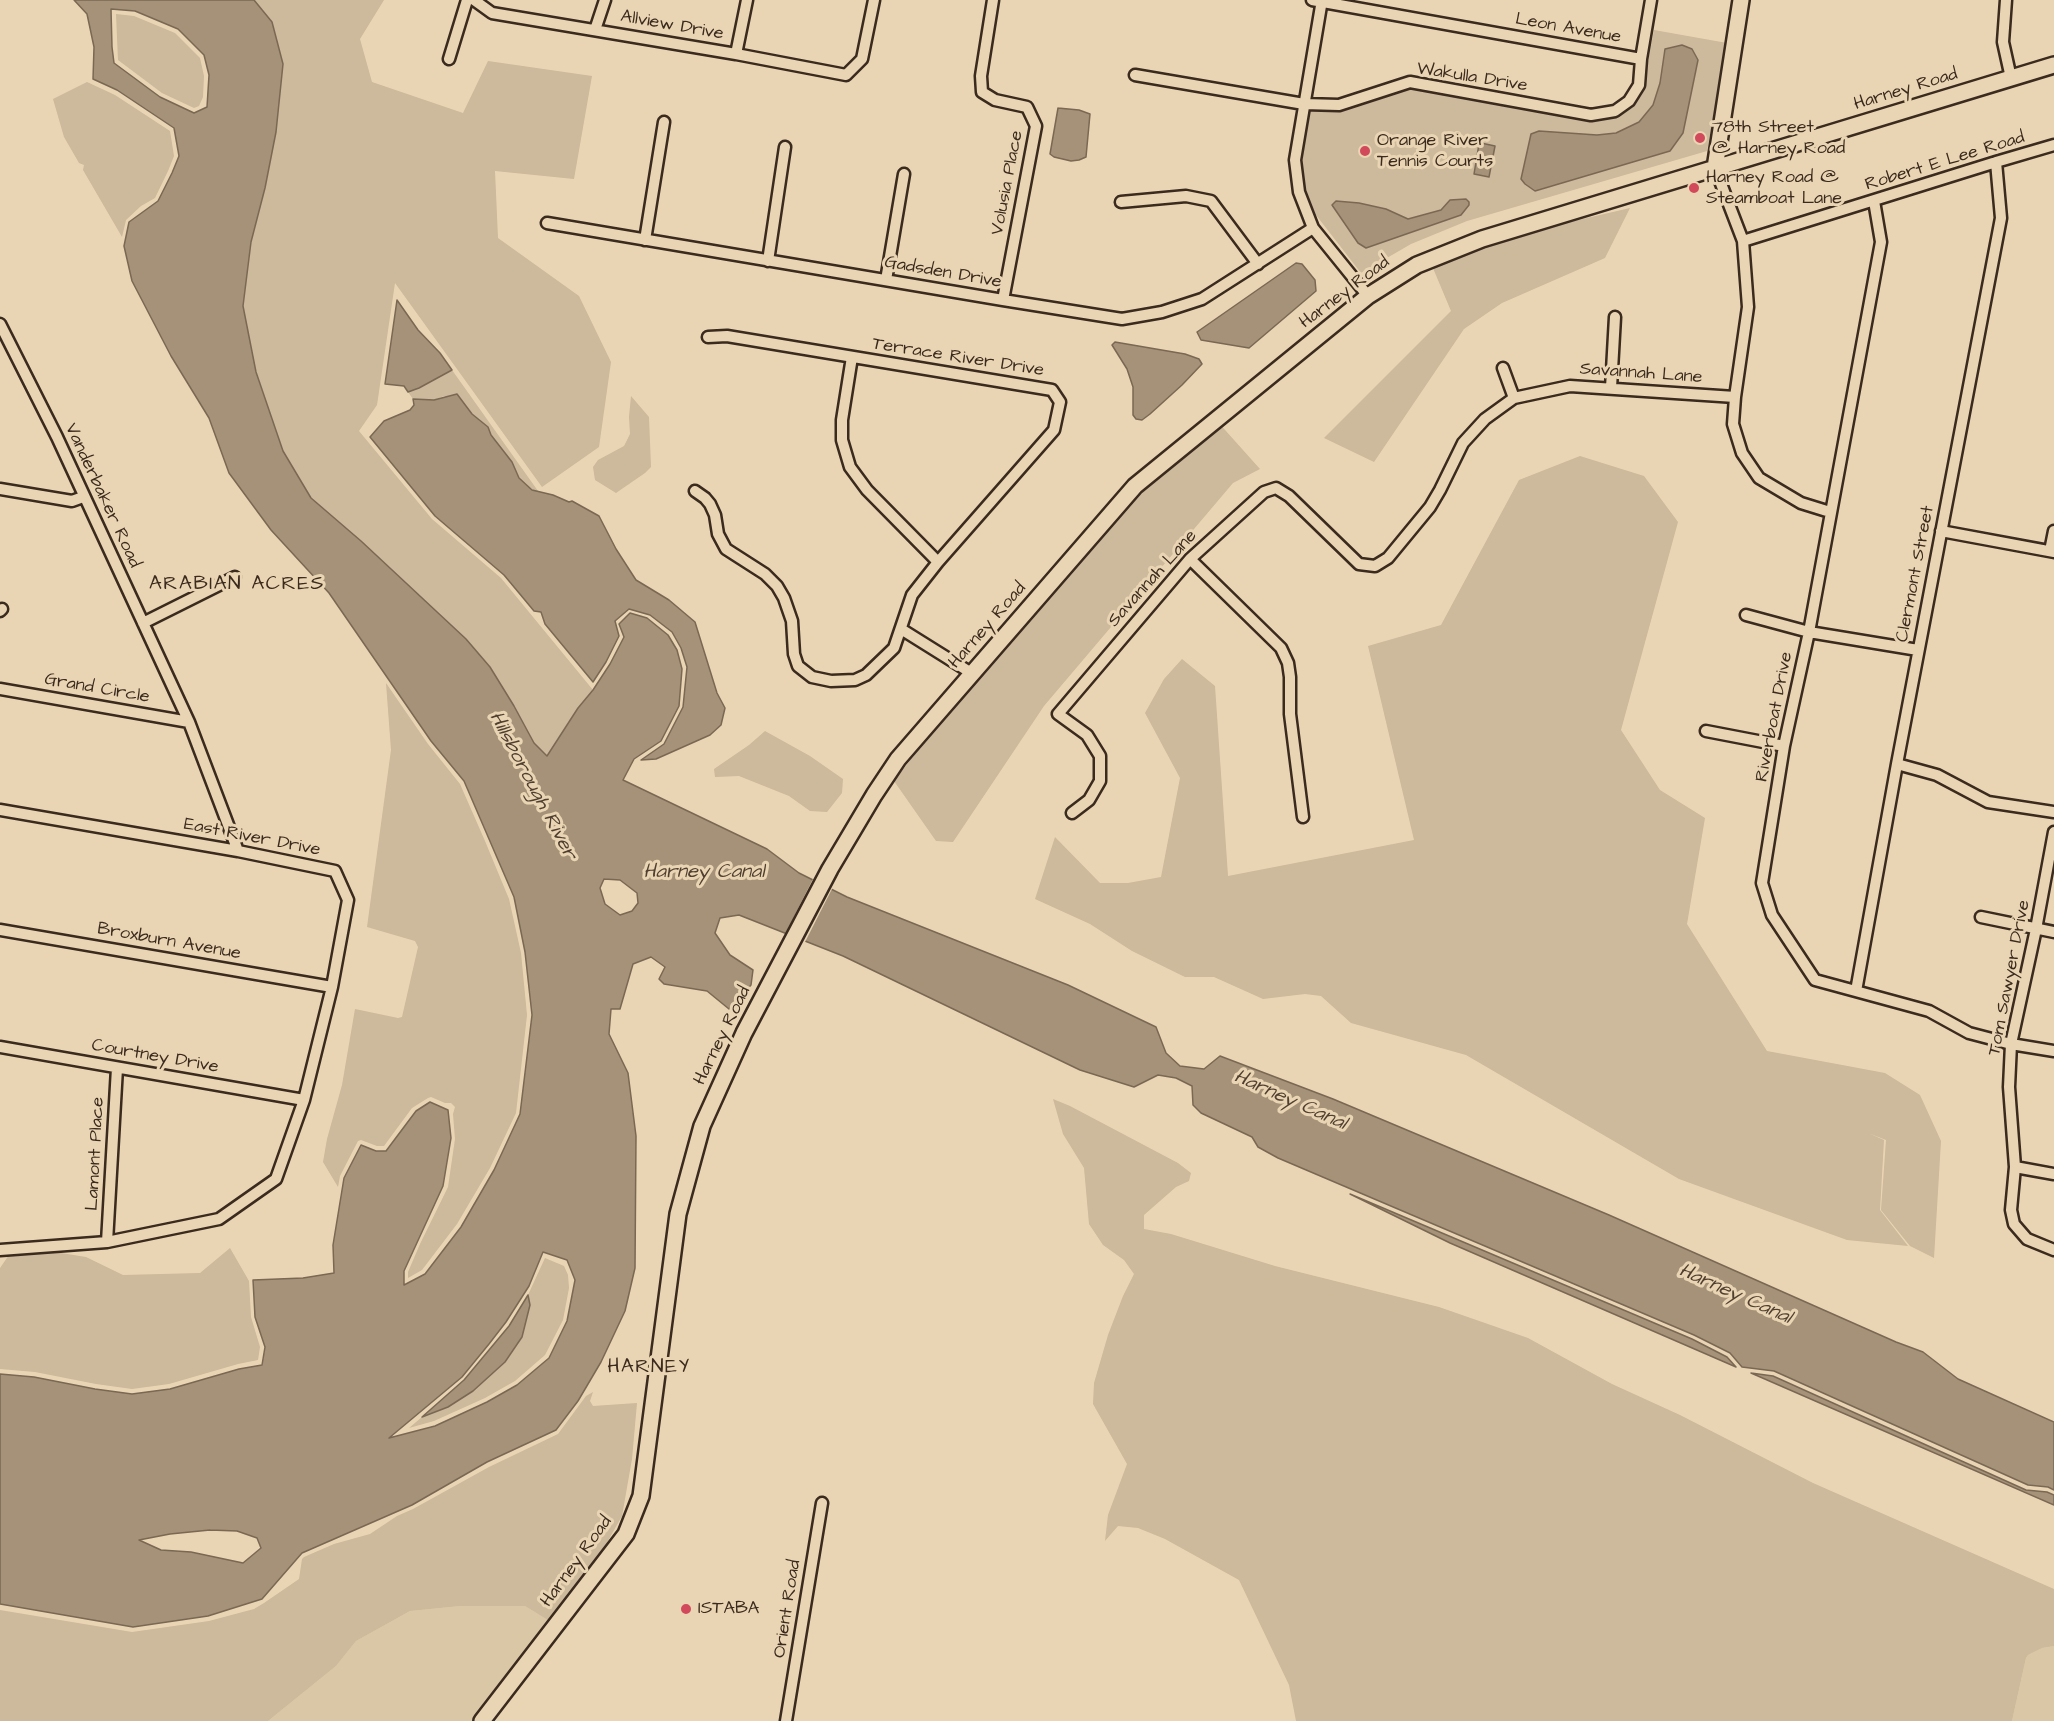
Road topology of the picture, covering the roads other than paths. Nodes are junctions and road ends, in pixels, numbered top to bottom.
1 (467, 0) edge
2 (474, 0) edge
3 (604, 0) edge
4 (747, 0) edge
5 (874, 0) edge
6 (993, 0) edge
7 (1651, 0) edge
8 (1741, 0) edge
9 (2006, 0) edge
10 (1318, 1) edge
11 (595, 30) junction
12 (736, 54) junction
13 (1641, 58) junction
14 (449, 59) dead end
15 (2054, 65) edge
16 (1135, 75) dead end
17 (2011, 78) junction
18 (1304, 104) junction
19 (664, 122) dead end
20 (2054, 146) edge
21 (785, 147) dead end
22 (1996, 162) junction
23 (1715, 168) junction
24 (904, 174) dead end
25 (1121, 201) dead end
26 (1874, 201) junction
27 (547, 223) dead end
28 (1313, 228) junction
29 (645, 240) junction
30 (1743, 242) junction
31 (768, 261) junction
32 (1258, 264) junction
33 (886, 280) junction
34 (1368, 296) junction
35 (1003, 300) junction
36 (1615, 317) dead end
37 (0, 324) edge
38 (708, 337) dead end
39 (852, 357) junction
40 (1503, 368) dead end
41 (1611, 388) junction
42 (1735, 396) junction
43 (1514, 398) junction
44 (0, 489) edge
45 (695, 491) dead end
46 (83, 497) junction
47 (1830, 512) junction
48 (1941, 531) junction
49 (2054, 531) edge
50 (2052, 552) edge
51 (1190, 559) junction
52 (938, 562) junction
53 (235, 577) dead end
54 (1746, 615) dead end
55 (143, 622) junction
56 (901, 629) junction
57 (1809, 632) junction
58 (1918, 650) junction
59 (973, 674) junction
60 (0, 689) edge
61 (189, 722) junction
62 (1706, 731) dead end
63 (1785, 746) junction
64 (1897, 764) junction
65 (0, 810) edge
66 (2054, 812) edge
67 (1072, 813) dead end
68 (1303, 817) dead end
69 (2054, 831) edge
70 (238, 851) junction
71 (1981, 917) dead end
72 (2036, 929) junction
73 (0, 930) edge
74 (2054, 932) edge
75 (332, 987) junction
76 (1856, 991) junction
77 (2011, 1044) junction
78 (0, 1047) edge
79 (2054, 1051) edge
80 (117, 1068) junction
81 (304, 1100) junction
82 (2015, 1167) junction
83 (2054, 1174) edge
84 (107, 1242) junction
85 (0, 1250) edge
86 (2054, 1250) edge
87 (822, 1503) dead end
88 (482, 1721) edge
89 (786, 1721) edge

1 - 14 street
2 - 11 street, Allview Drive
3 - 11 street
4 - 12 street
5 - 12 street, Allview Drive
6 - 35 street, Volusia Place
7 - 13 street, Wakulla Drive
8 - 23 street
9 - 17 street
10 - 13 street, Leon Avenue
10 - 18 street
11 - 12 street, Allview Drive
13 - 18 street, Wakulla Drive
15 - 17 street, Harney Road
16 - 18 street, Wakulla Drive
17 - 23 street, Harney Road
18 - 28 street
19 - 29 street
20 - 22 street, Robert E Lee Road
21 - 31 street
22 - 26 street, Robert E Lee Road
22 - 48 street, Clermont Street
23 - 30 street
23 - 34 street, Harney Road
24 - 33 street
25 - 32 street
26 - 30 street, Robert E Lee Road
26 - 47 street, Riverboat Drive
27 - 29 street, Gadsden Drive
28 - 32 street, Gadsden Drive
28 - 34 street
29 - 31 street, Gadsden Drive
30 - 42 street
31 - 33 street, Gadsden Drive
32 - 35 street, Gadsden Drive
33 - 35 street, Gadsden Drive
34 - 59 street, Harney Road
36 - 41 street
37 - 46 street, Vanderbaker Road
38 - 39 street, Terrace River Drive
39 - 52 street
39 - 52 street, Terrace River Drive
40 - 43 street
41 - 42 street, Savannah Lane
41 - 43 street, Savannah Lane
42 - 47 street
43 - 51 street, Savannah Lane
44 - 46 street
45 - 56 street, Terrace River Drive
46 - 55 street, Vanderbaker Road
47 - 57 street, Riverboat Drive
48 - 50 street
48 - 58 street, Clermont Street
49 - 50 street
51 - 67 street, Savannah Lane
51 - 68 street
52 - 56 street, Terrace River Drive
53 - 55 street
54 - 57 street
55 - 61 street, Vanderbaker Road
56 - 59 street
57 - 58 street
57 - 63 street, Riverboat Drive
58 - 64 street, Clermont Street
59 - 88 street, Harney Road
60 - 61 street, Grand Circle
61 - 70 street, Vanderbaker Road
62 - 63 street
63 - 76 street, Riverboat Drive
64 - 66 street
64 - 76 street, Clermont Street
65 - 70 street, East River Drive
69 - 72 street, Tom Sawyer Drive
70 - 75 street, East River Drive
71 - 72 street
72 - 74 street
72 - 77 street, Tom Sawyer Drive
73 - 75 street, Broxburn Avenue
75 - 81 street, East River Drive
76 - 77 street, Riverboat Drive
77 - 79 street, Riverboat Drive
77 - 82 street, Tom Sawyer Drive
78 - 80 street, Courtney Drive
80 - 81 street, Courtney Drive
80 - 84 street, Lamont Place
81 - 84 street, East River Drive
82 - 83 street
82 - 86 street, Tom Sawyer Drive
84 - 85 street, East River Drive
87 - 89 street, Orient Road

